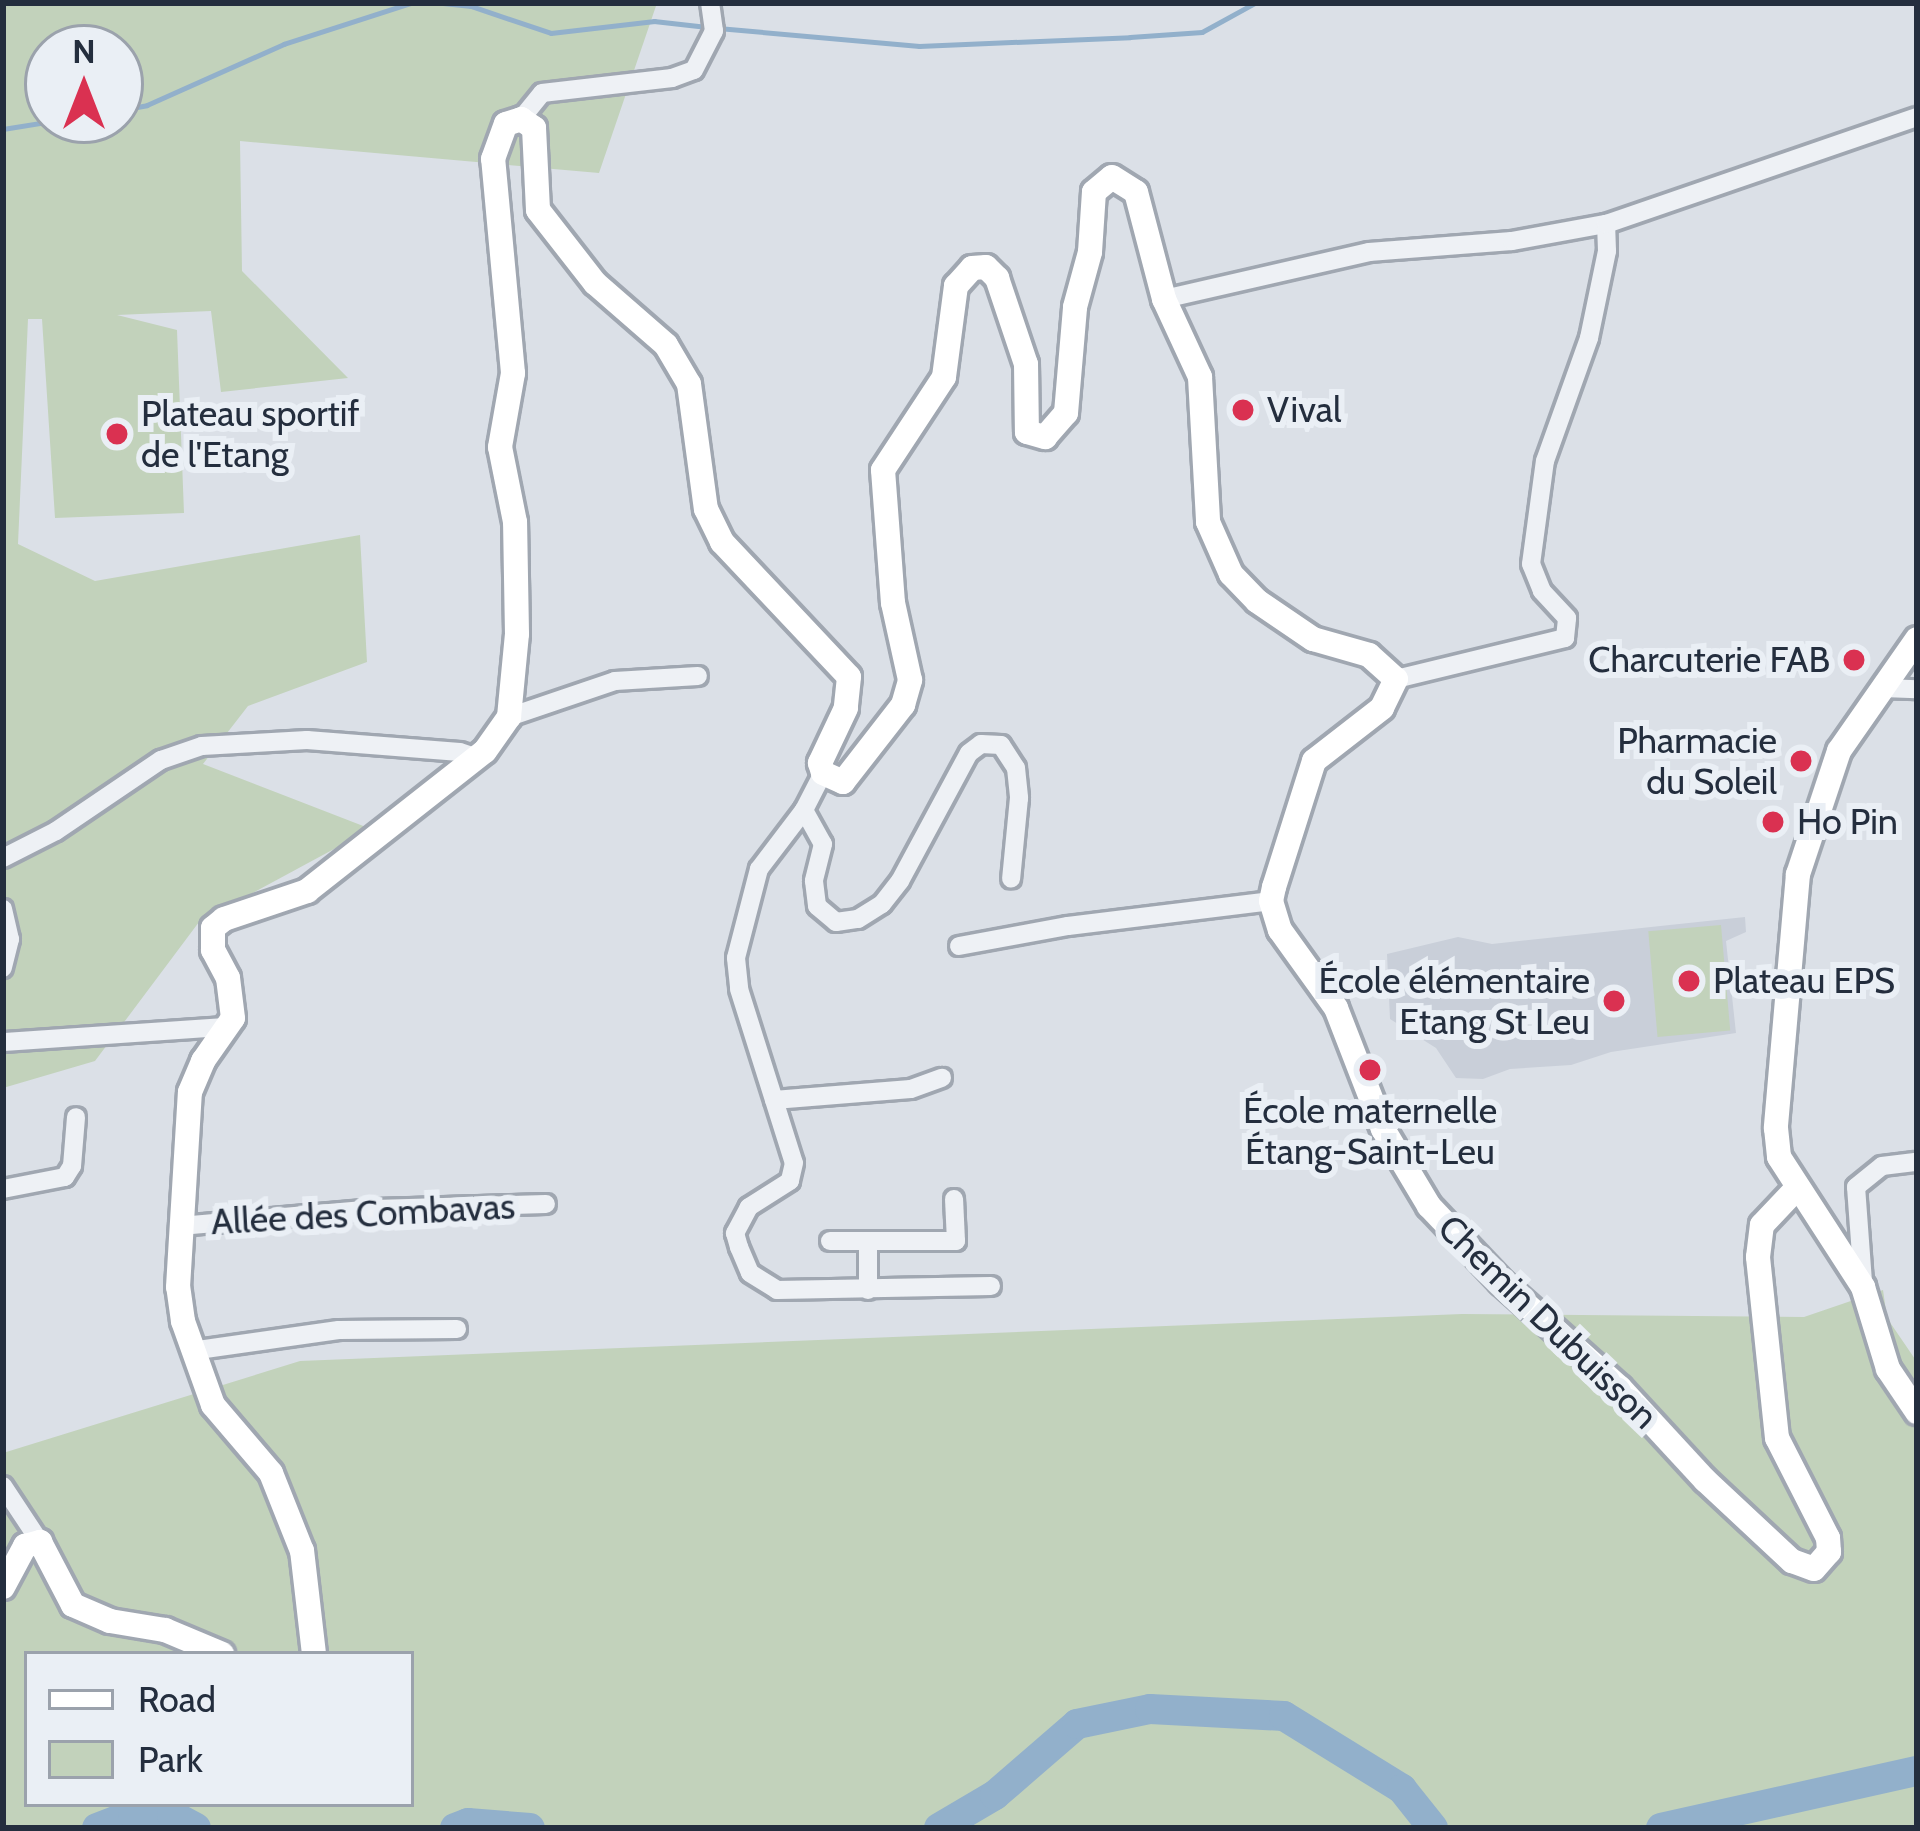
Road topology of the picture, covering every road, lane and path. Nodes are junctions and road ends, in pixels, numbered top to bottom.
1 (710, 3) edge
2 (1917, 117) edge
3 (521, 119) junction
4 (1606, 224) junction
5 (1164, 299) junction
6 (1917, 639) edge
7 (698, 676) dead end
8 (1396, 679) junction
9 (1882, 688) junction
10 (1917, 689) edge
11 (509, 717) junction
12 (477, 758) junction
13 (823, 773) junction
14 (804, 810) junction
15 (3, 858) edge
16 (1011, 879) dead end
17 (1271, 901) junction
18 (3, 909) edge
19 (959, 946) dead end
20 (3, 968) edge
21 (223, 1027) junction
22 (3, 1042) edge
23 (942, 1078) dead end
24 (774, 1100) junction
25 (76, 1117) dead end
26 (1917, 1162) edge
27 (1797, 1188) junction
28 (3, 1189) edge
29 (954, 1199) dead end
30 (546, 1204) dead end
31 (180, 1226) junction
32 (830, 1241) dead end
33 (868, 1241) junction
34 (991, 1286) dead end
35 (1863, 1287) junction
36 (868, 1290) junction
37 (458, 1329) dead end
38 (191, 1351) junction
39 (1917, 1412) edge
40 (3, 1486) edge
41 (40, 1542) junction
42 (3, 1587) edge
43 (215, 1651) edge
44 (314, 1651) edge

1 - 3 street
2 - 4 street
3 - 11 main road
3 - 13 main road
4 - 5 street
4 - 8 street
5 - 8 main road
5 - 13 main road
6 - 9 main road
7 - 11 street
8 - 17 main road
9 - 10 street
9 - 27 main road
11 - 12 main road
12 - 15 street
12 - 21 main road
13 - 14 street
14 - 16 street
14 - 24 street
17 - 19 street
17 - 27 main road, Chemin Dubuisson
18 - 20 street
21 - 22 street
21 - 31 main road
23 - 24 street
24 - 36 street
25 - 28 street
26 - 35 street
27 - 35 main road
29 - 33 street
30 - 31 street, Allée des Combavas
31 - 38 main road
32 - 33 street
33 - 36 street
34 - 36 street
35 - 39 main road
37 - 38 street
38 - 44 main road
40 - 41 street
41 - 42 main road
41 - 43 main road

